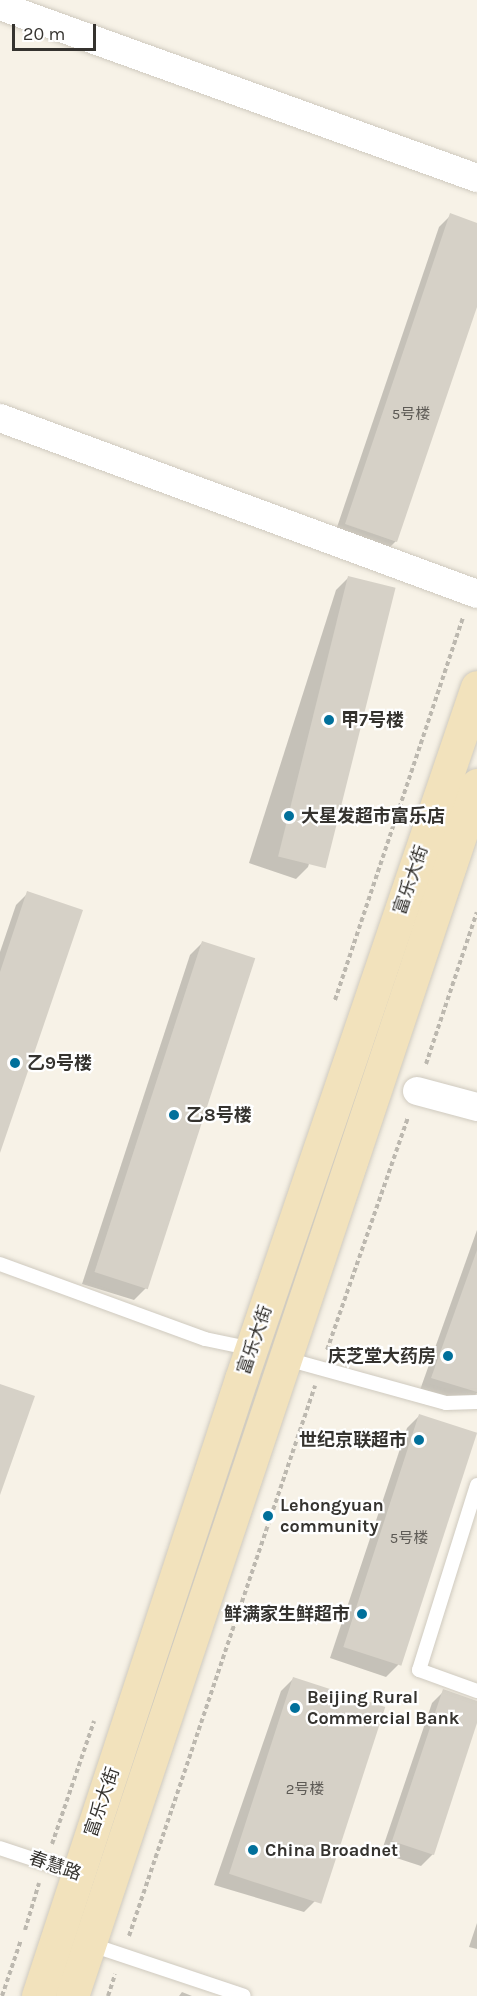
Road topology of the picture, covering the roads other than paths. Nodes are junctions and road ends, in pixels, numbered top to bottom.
1 (0, 6) edge
2 (477, 178) edge
3 (0, 417) edge
4 (477, 594) edge
5 (477, 687) edge
6 (477, 785) edge
7 (417, 1091) road end
8 (477, 1107) edge
9 (0, 1264) edge
10 (268, 1354) junction
11 (477, 1402) edge
12 (477, 1485) edge
13 (477, 1691) edge
14 (0, 1848) edge
15 (93, 1879) junction
16 (74, 1939) junction
17 (38, 1996) edge
18 (72, 1996) edge
19 (244, 1996) edge

1 - 2 street
3 - 4 street
5 - 10 main road, 富乐大街
6 - 10 main road, 富乐大街
7 - 8 street
9 - 10 lane
10 - 11 lane
10 - 15 main road, 富乐大街
12 - 13 lane
14 - 15 lane, 春慧路
15 - 16 main road, 富乐大街
16 - 17 main road, 富乐大街
16 - 18 main road, 富乐大街
16 - 19 lane

